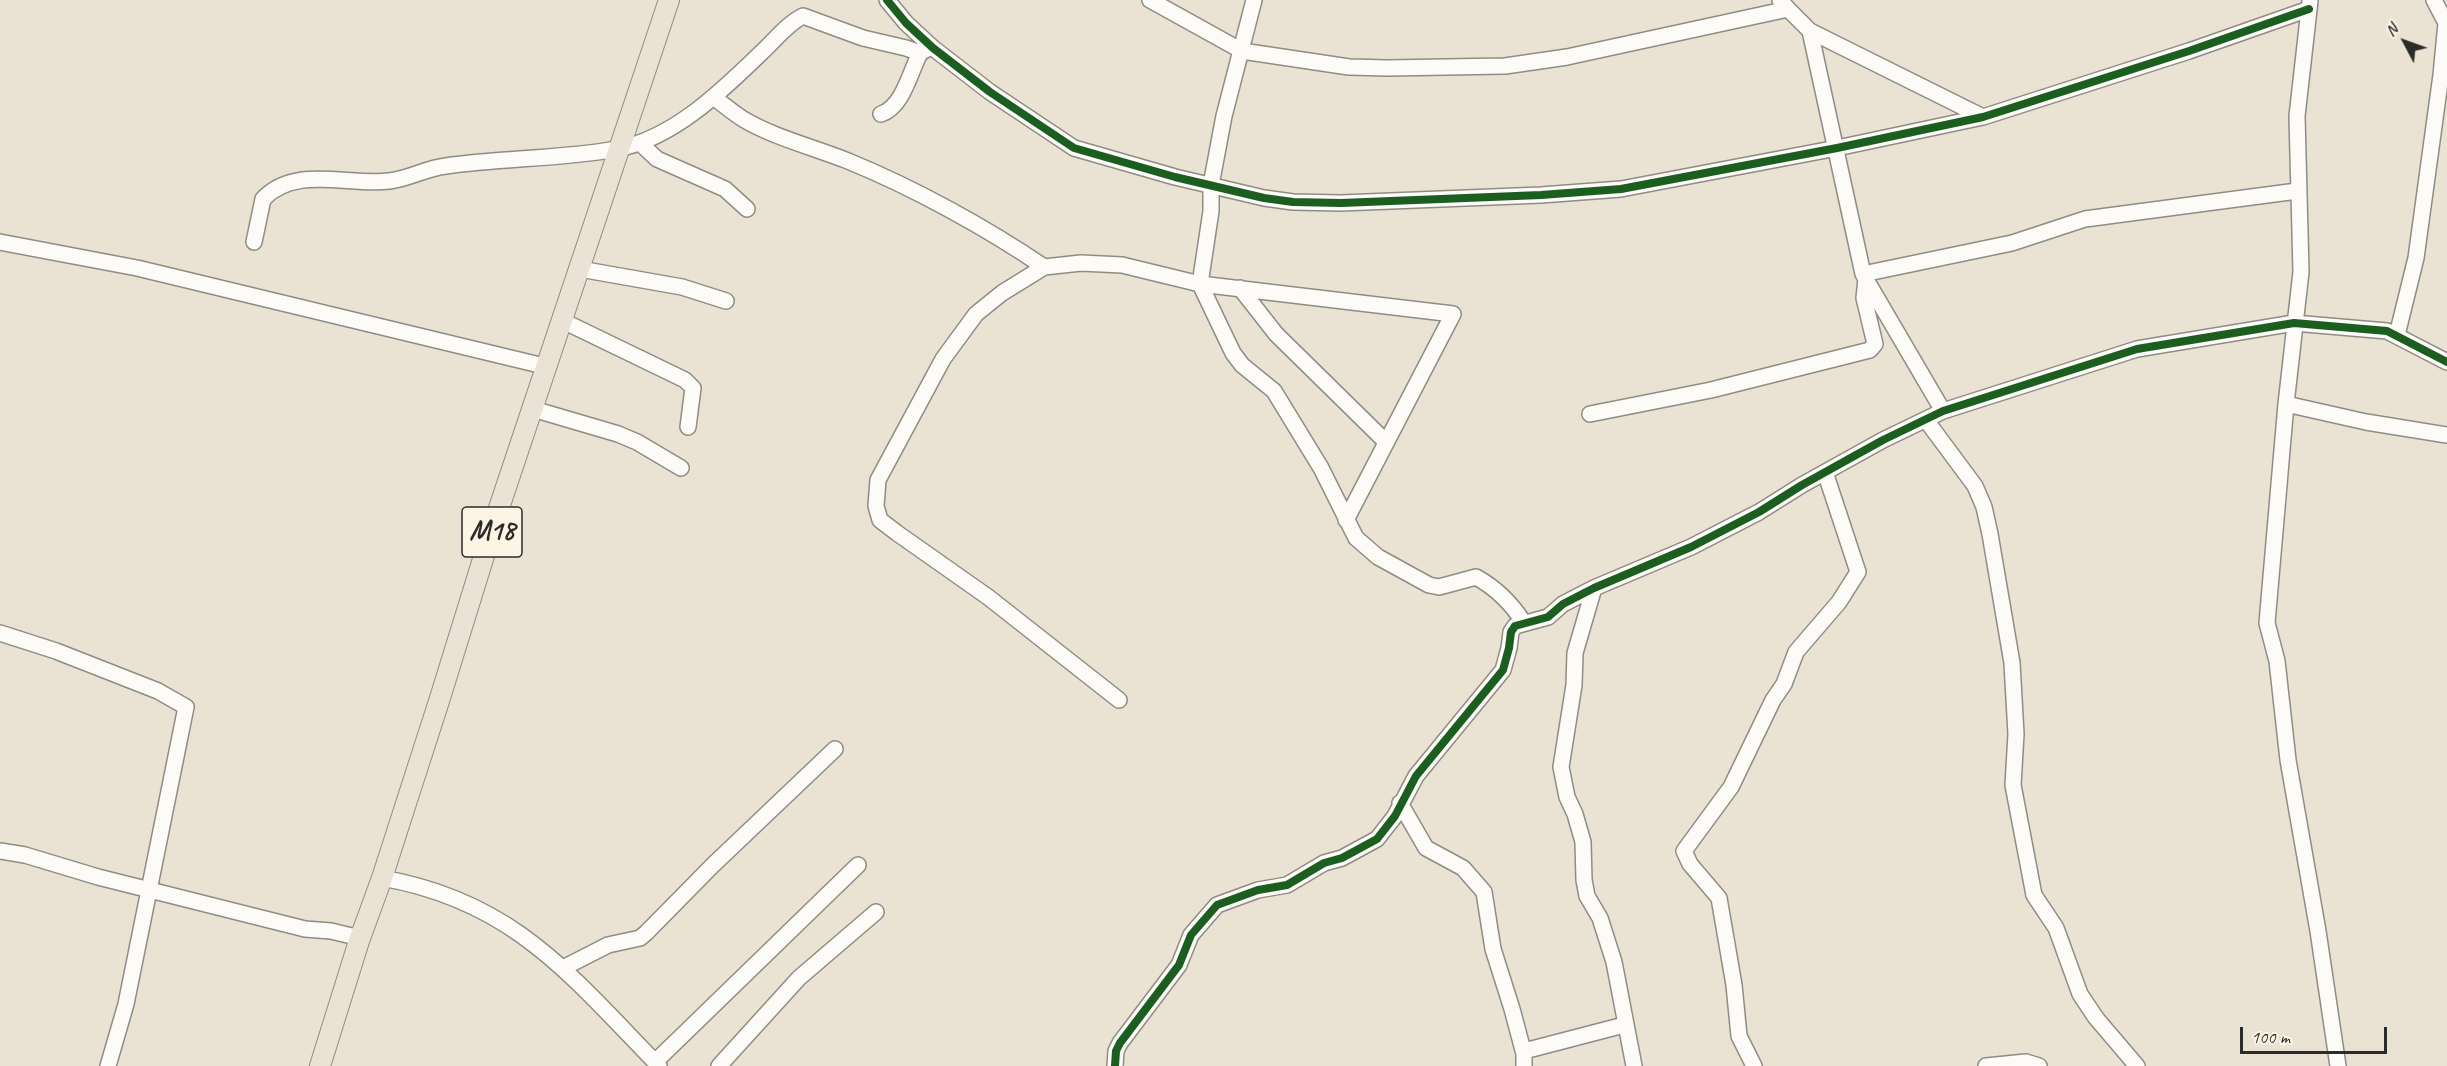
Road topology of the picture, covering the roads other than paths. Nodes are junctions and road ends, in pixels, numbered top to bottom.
1 (669, 0) edge
2 (887, 0) edge
3 (1150, 0) edge
4 (1254, 0) edge
5 (2434, 0) edge
6 (1784, 4) edge
7 (2310, 5) edge
8 (1810, 31) junction
9 (925, 50) junction
10 (1242, 51) junction
11 (713, 97) junction
12 (881, 114) dead end
13 (1983, 117) junction
14 (640, 142) junction
15 (1837, 148) junction
16 (617, 149) junction
17 (1211, 185) junction
18 (2297, 191) junction
19 (747, 209) dead end
20 (0, 242) edge
21 (254, 242) dead end
22 (1044, 267) junction
23 (580, 268) junction
24 (1864, 277) junction
25 (1200, 284) junction
26 (1240, 288) junction
27 (726, 301) dead end
28 (563, 321) junction
29 (2294, 323) junction
30 (2397, 334) junction
31 (2447, 362) edge
32 (548, 367) junction
33 (2286, 404) junction
34 (533, 409) junction
35 (1942, 411) junction
36 (1590, 414) dead end
37 (1926, 420) junction
38 (688, 427) dead end
39 (2447, 435) edge
40 (1386, 442) junction
41 (681, 468) dead end
42 (1825, 472) junction
43 (1346, 520) junction
44 (1594, 588) junction
45 (1524, 623) junction
46 (0, 633) edge
47 (1119, 700) dead end
48 (835, 749) dead end
49 (1400, 803) junction
50 (0, 851) edge
51 (858, 866) dead end
52 (382, 878) junction
53 (148, 888) junction
54 (876, 912) dead end
55 (360, 938) junction
56 (563, 968) junction
57 (1624, 1025) junction
58 (1524, 1060) edge
59 (657, 1064) edge
60 (108, 1066) edge
61 (320, 1066) edge
62 (719, 1066) edge
63 (1115, 1066) edge
64 (1634, 1066) edge
65 (1754, 1066) edge
66 (1986, 1066) edge
67 (2039, 1066) edge
68 (2137, 1066) edge
69 (2338, 1066) edge

1 - 16 main road, M18
2 - 9 street
3 - 10 street
4 - 10 street
5 - 30 street
6 - 8 street
6 - 10 street
7 - 13 street
7 - 18 street
8 - 13 street
8 - 15 street
9 - 11 street
9 - 12 street
9 - 17 street
10 - 17 street
11 - 14 street
11 - 22 street
13 - 15 street
14 - 16 street
14 - 19 street
15 - 17 street
15 - 24 street
16 - 21 street
16 - 23 main road, M18
17 - 25 street
18 - 24 street
18 - 29 street
20 - 32 street
22 - 25 street
22 - 47 street
23 - 27 street
23 - 28 main road, M18
24 - 35 street
24 - 36 street
25 - 26 street
25 - 43 street
26 - 40 street
26 - 40 street
28 - 32 main road, M18
28 - 38 street
29 - 30 street
29 - 33 street
29 - 35 street
30 - 31 street
32 - 34 main road, M18
33 - 39 street
33 - 69 street
34 - 41 street
34 - 52 main road, M18
35 - 37 street
37 - 42 street
37 - 68 street
40 - 43 street
42 - 44 street
42 - 65 street
43 - 45 street
44 - 45 street
44 - 57 street
45 - 49 street
46 - 53 street
48 - 56 street
49 - 58 street
49 - 63 street
50 - 53 street
51 - 59 street
52 - 55 main road, M18
52 - 56 street
53 - 55 street
53 - 60 street
54 - 62 street
55 - 61 main road, M18
56 - 59 street
57 - 58 street
57 - 64 street
66 - 67 street

